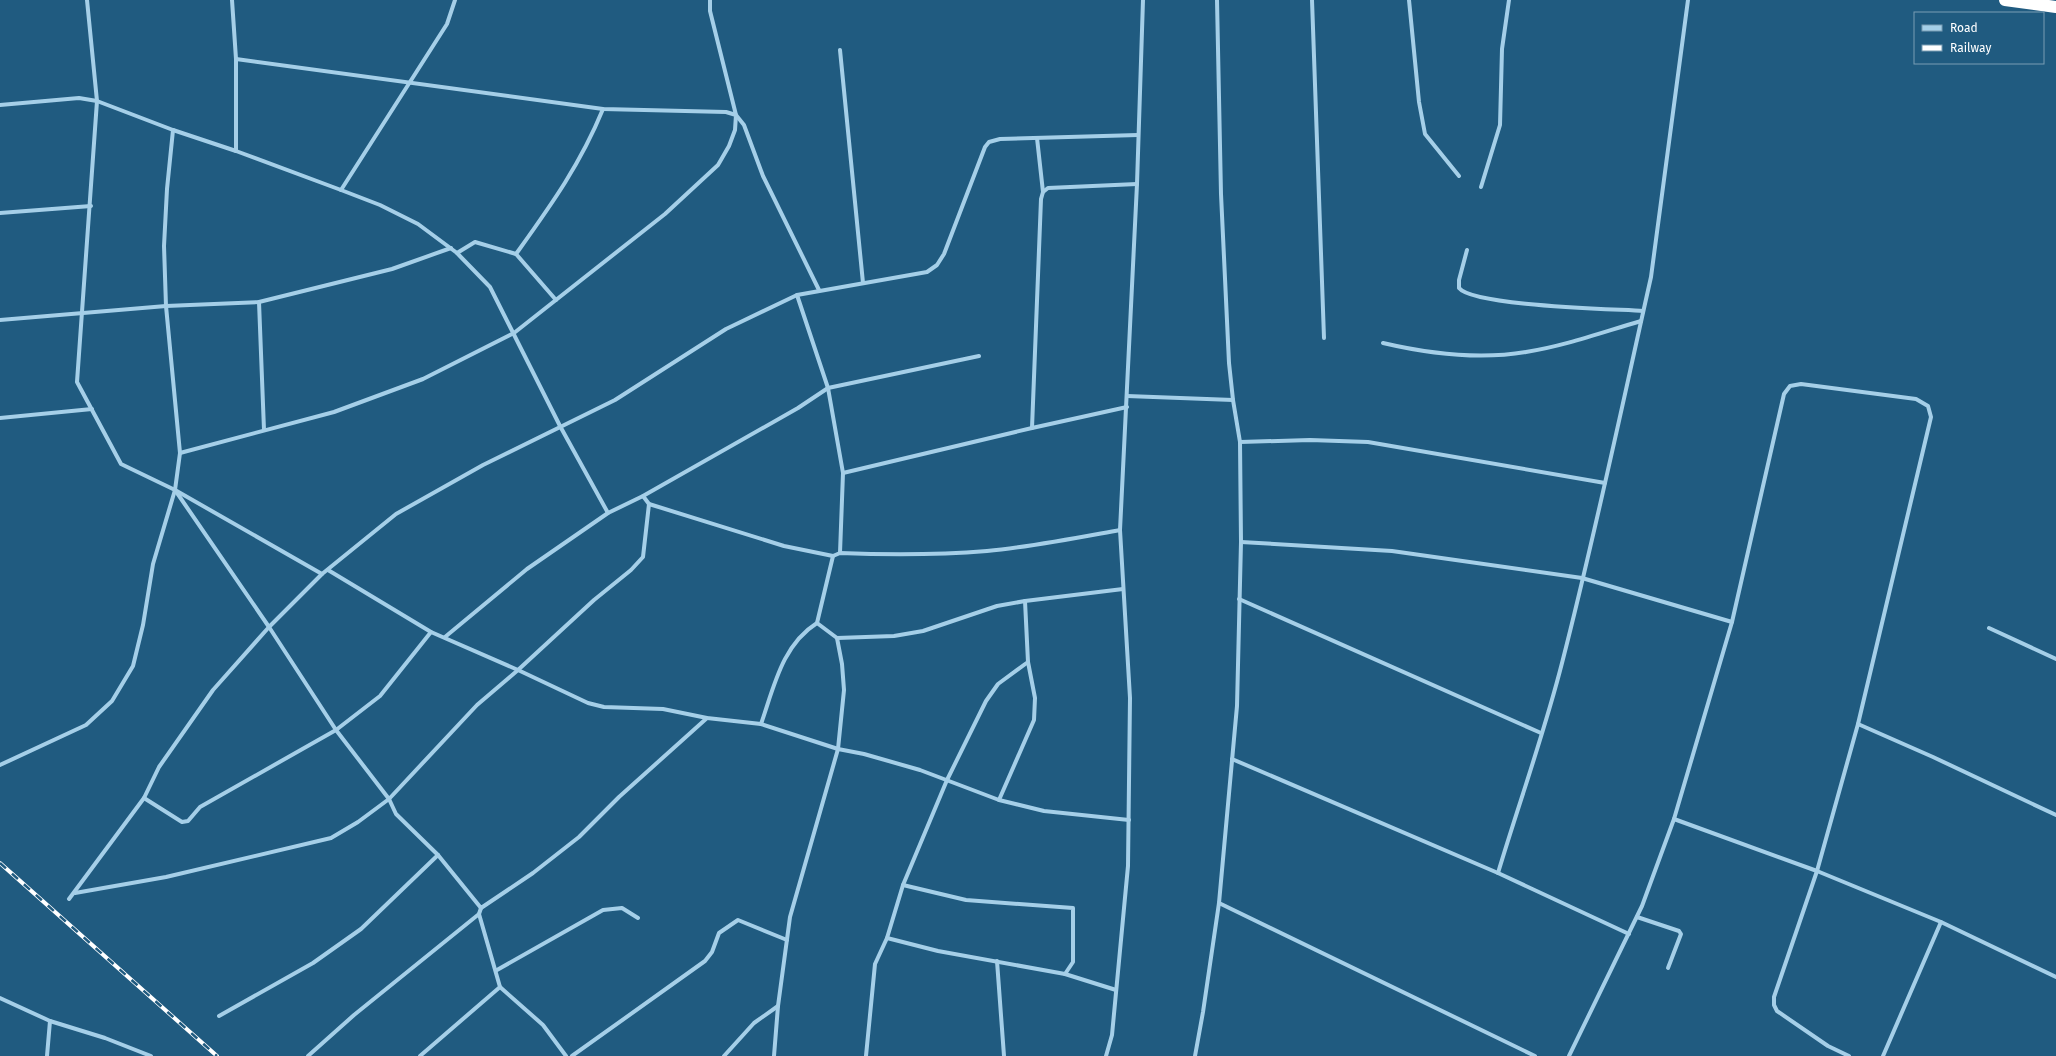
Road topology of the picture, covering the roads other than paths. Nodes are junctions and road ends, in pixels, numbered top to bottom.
1 (87, 0) edge
2 (232, 0) edge
3 (455, 0) edge
4 (710, 0) edge
5 (1143, 0) edge
6 (1217, 0) edge
7 (1312, 0) edge
8 (1409, 0) edge
9 (1509, 0) edge
10 (1688, 0) edge
11 (2005, 0) edge
12 (2056, 7) edge
13 (840, 50) dead end
14 (236, 59) junction
15 (409, 82) junction
16 (97, 101) junction
17 (0, 105) edge
18 (603, 108) junction
19 (736, 115) junction
20 (173, 130) junction
21 (1138, 135) junction
22 (1037, 138) junction
23 (236, 150) junction
24 (1459, 176) dead end
25 (1137, 184) junction
26 (1481, 187) dead end
27 (341, 190) junction
28 (1043, 192) junction
29 (91, 206) junction
30 (0, 213) edge
31 (451, 248) junction
32 (1467, 250) dead end
33 (457, 253) junction
34 (516, 254) junction
35 (863, 283) junction
36 (819, 290) junction
37 (796, 295) junction
38 (556, 300) junction
39 (259, 302) junction
40 (166, 306) junction
41 (1643, 311) junction
42 (83, 312) junction
43 (0, 320) edge
44 (1641, 321) junction
45 (514, 333) junction
46 (1324, 338) dead end
47 (1383, 343) dead end
48 (979, 356) dead end
49 (828, 388) junction
50 (1127, 396) junction
51 (1232, 400) junction
52 (1127, 407) junction
53 (92, 409) junction
54 (0, 418) edge
55 (560, 426) junction
56 (1032, 428) junction
57 (264, 430) junction
58 (1240, 442) junction
59 (180, 453) junction
60 (843, 473) junction
61 (1605, 483) junction
62 (175, 490) junction
63 (643, 496) junction
64 (649, 504) junction
65 (608, 513) junction
66 (1120, 530) junction
67 (1241, 542) junction
68 (840, 553) junction
69 (833, 556) junction
70 (328, 570) junction
71 (322, 574) junction
72 (1582, 578) junction
73 (1123, 589) junction
74 (1239, 599) junction
75 (1025, 601) junction
76 (1732, 622) junction
77 (817, 623) junction
78 (269, 628) junction
79 (1989, 628) dead end
80 (431, 632) junction
81 (445, 637) junction
82 (837, 638) junction
83 (2056, 660) edge
84 (1028, 662) junction
85 (518, 670) junction
86 (707, 718) junction
87 (761, 724) junction
88 (1858, 724) junction
89 (336, 730) junction
90 (1541, 733) junction
91 (838, 749) junction
92 (1232, 759) junction
93 (0, 765) edge
94 (947, 780) junction
95 (144, 798) junction
96 (389, 798) junction
97 (999, 800) junction
98 (2056, 815) edge
99 (1674, 819) junction
100 (1128, 820) junction
101 (438, 855) junction
102 (1817, 871) junction
103 (1498, 873) junction
104 (903, 885) junction
105 (75, 893) junction
106 (69, 899) dead end
107 (1218, 903) junction
108 (481, 908) junction
109 (479, 914) junction
110 (1637, 917) junction
111 (638, 918) dead end
112 (1941, 922) junction
113 (1629, 934) junction
114 (887, 938) junction
115 (787, 940) junction
116 (997, 961) junction
117 (1668, 968) dead end
118 (496, 970) junction
119 (1066, 974) junction
120 (2056, 978) edge
121 (500, 987) junction
122 (1116, 990) junction
123 (0, 998) edge
124 (778, 1006) junction
125 (219, 1016) dead end
126 (50, 1021) junction
127 (47, 1056) edge
128 (151, 1056) edge
129 (308, 1056) edge
130 (420, 1056) edge
131 (566, 1056) edge
132 (572, 1056) edge
133 (724, 1056) edge
134 (774, 1056) edge
135 (866, 1056) edge
136 (1004, 1056) edge
137 (1106, 1056) edge
138 (1195, 1056) edge
139 (1535, 1056) edge
140 (1569, 1056) edge
141 (1849, 1056) edge
142 (1883, 1056) edge

1 - 16 street
2 - 14 street
3 - 15 street
4 - 19 street
5 - 21 street
6 - 51 street
7 - 46 street
8 - 24 street
9 - 26 street
10 - 41 street
11 - 12 highway
13 - 35 street
14 - 15 street
14 - 23 street
15 - 18 street
15 - 27 street
16 - 17 street
16 - 20 street
16 - 29 street
18 - 19 street
18 - 34 street
19 - 36 street
19 - 38 street
20 - 23 street
20 - 40 street
21 - 22 street
21 - 25 street
22 - 28 street
22 - 35 street
23 - 27 street
25 - 28 street
25 - 50 street
27 - 31 street
28 - 56 street
29 - 30 street
29 - 42 street
31 - 33 street
31 - 39 street
32 - 41 street
33 - 34 street
33 - 45 street
34 - 38 street
35 - 36 street
36 - 37 street
37 - 49 street
37 - 55 street
38 - 45 street
39 - 40 street
39 - 57 street
40 - 42 street
40 - 59 street
41 - 44 street
42 - 43 street
42 - 53 street
44 - 47 street
44 - 61 street
45 - 55 street
45 - 57 street
48 - 49 street
49 - 60 street
49 - 63 street
50 - 51 street
50 - 52 street
51 - 58 street
52 - 56 street
52 - 66 street
53 - 54 street
53 - 62 street
55 - 65 street
55 - 70 street
56 - 60 street
57 - 59 street
58 - 61 street
58 - 67 street
59 - 62 street
60 - 68 street
61 - 72 street
62 - 71 street
62 - 78 street
62 - 93 street
63 - 64 street
63 - 65 street
64 - 69 street
64 - 85 street
65 - 81 street
66 - 68 street
66 - 73 street
67 - 72 street
67 - 74 street
68 - 69 street
69 - 77 street
70 - 71 street
70 - 80 street
71 - 78 street
72 - 76 street
72 - 90 street
73 - 75 street
73 - 100 street
74 - 90 street
74 - 92 street
75 - 82 street
75 - 84 street
76 - 88 street
76 - 99 street
77 - 82 street
77 - 87 street
78 - 89 street
78 - 95 street
79 - 83 street
80 - 81 street
80 - 89 street
81 - 85 street
82 - 91 street
84 - 94 street
84 - 97 street
85 - 86 street
85 - 96 street
86 - 87 street
86 - 108 street
87 - 91 street
88 - 98 street
88 - 102 street
89 - 95 street
89 - 96 street
90 - 103 street
91 - 94 street
91 - 115 street
92 - 103 street
92 - 107 street
94 - 97 street
94 - 104 street
95 - 105 street
96 - 101 street
96 - 105 street
97 - 100 street
99 - 102 street
99 - 110 street
100 - 122 street
101 - 108 street
101 - 125 street
102 - 112 street
102 - 141 street
103 - 113 street
104 - 114 street
104 - 119 street
105 - 106 street
107 - 138 street
107 - 139 street
108 - 109 street
109 - 118 street
109 - 129 street
110 - 113 street
110 - 117 street
111 - 118 street
112 - 120 street
112 - 142 street
113 - 140 street
114 - 116 street
114 - 135 street
115 - 124 street
115 - 132 street
116 - 119 street
116 - 136 street
118 - 121 street
119 - 122 street
121 - 130 street
121 - 131 street
122 - 137 street
123 - 126 street
124 - 133 street
124 - 134 street
126 - 127 street
126 - 128 street

